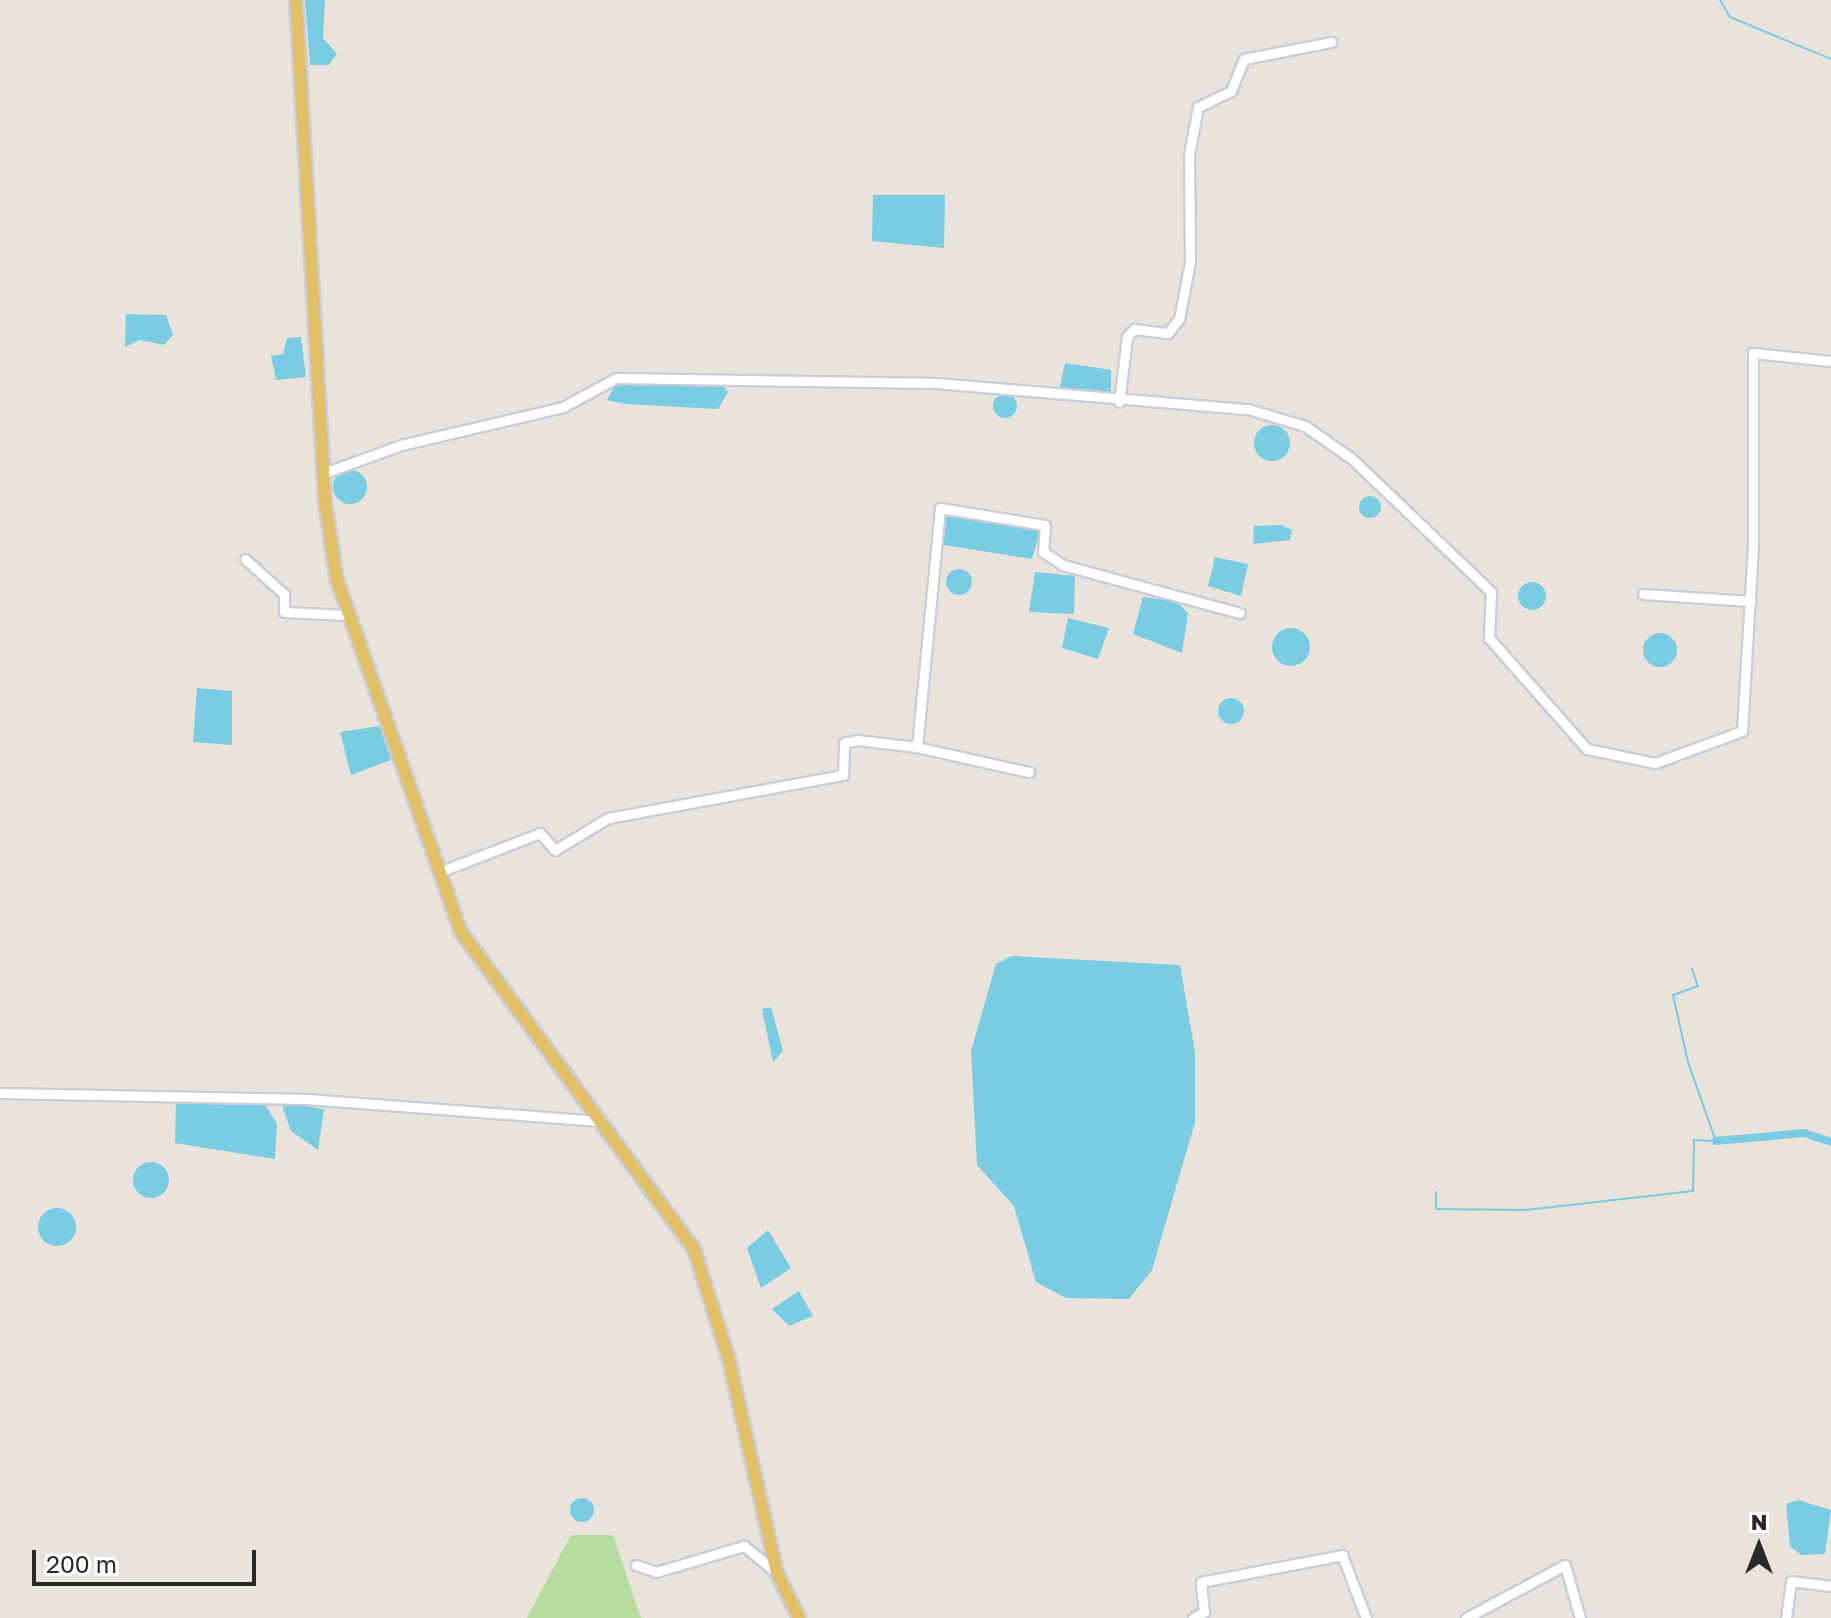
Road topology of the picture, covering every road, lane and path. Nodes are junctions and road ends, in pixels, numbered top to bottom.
1 (296, 0) edge
2 (1331, 42) dead end
3 (1831, 361) edge
4 (1119, 402) junction
5 (324, 473) junction
6 (245, 559) dead end
7 (1643, 594) dead end
8 (1751, 601) junction
9 (1240, 613) dead end
10 (348, 615) junction
11 (917, 747) junction
12 (1029, 772) dead end
13 (439, 872) junction
14 (0, 1093) edge
15 (602, 1121) junction
16 (636, 1565) dead end
17 (777, 1573) junction
18 (1831, 1586) edge
19 (799, 1618) edge
20 (1193, 1618) edge
21 (1366, 1618) edge
22 (1466, 1618) edge
23 (1580, 1618) edge
24 (1786, 1618) edge

1 - 5 main road
2 - 4 street
3 - 8 street
4 - 5 street
4 - 8 street
5 - 10 main road
6 - 10 street
7 - 8 street
9 - 11 street
10 - 13 main road
11 - 12 street
11 - 13 street
13 - 15 main road
14 - 15 street
15 - 17 main road
16 - 17 street
17 - 19 main road
18 - 24 street
20 - 21 street
22 - 23 street

